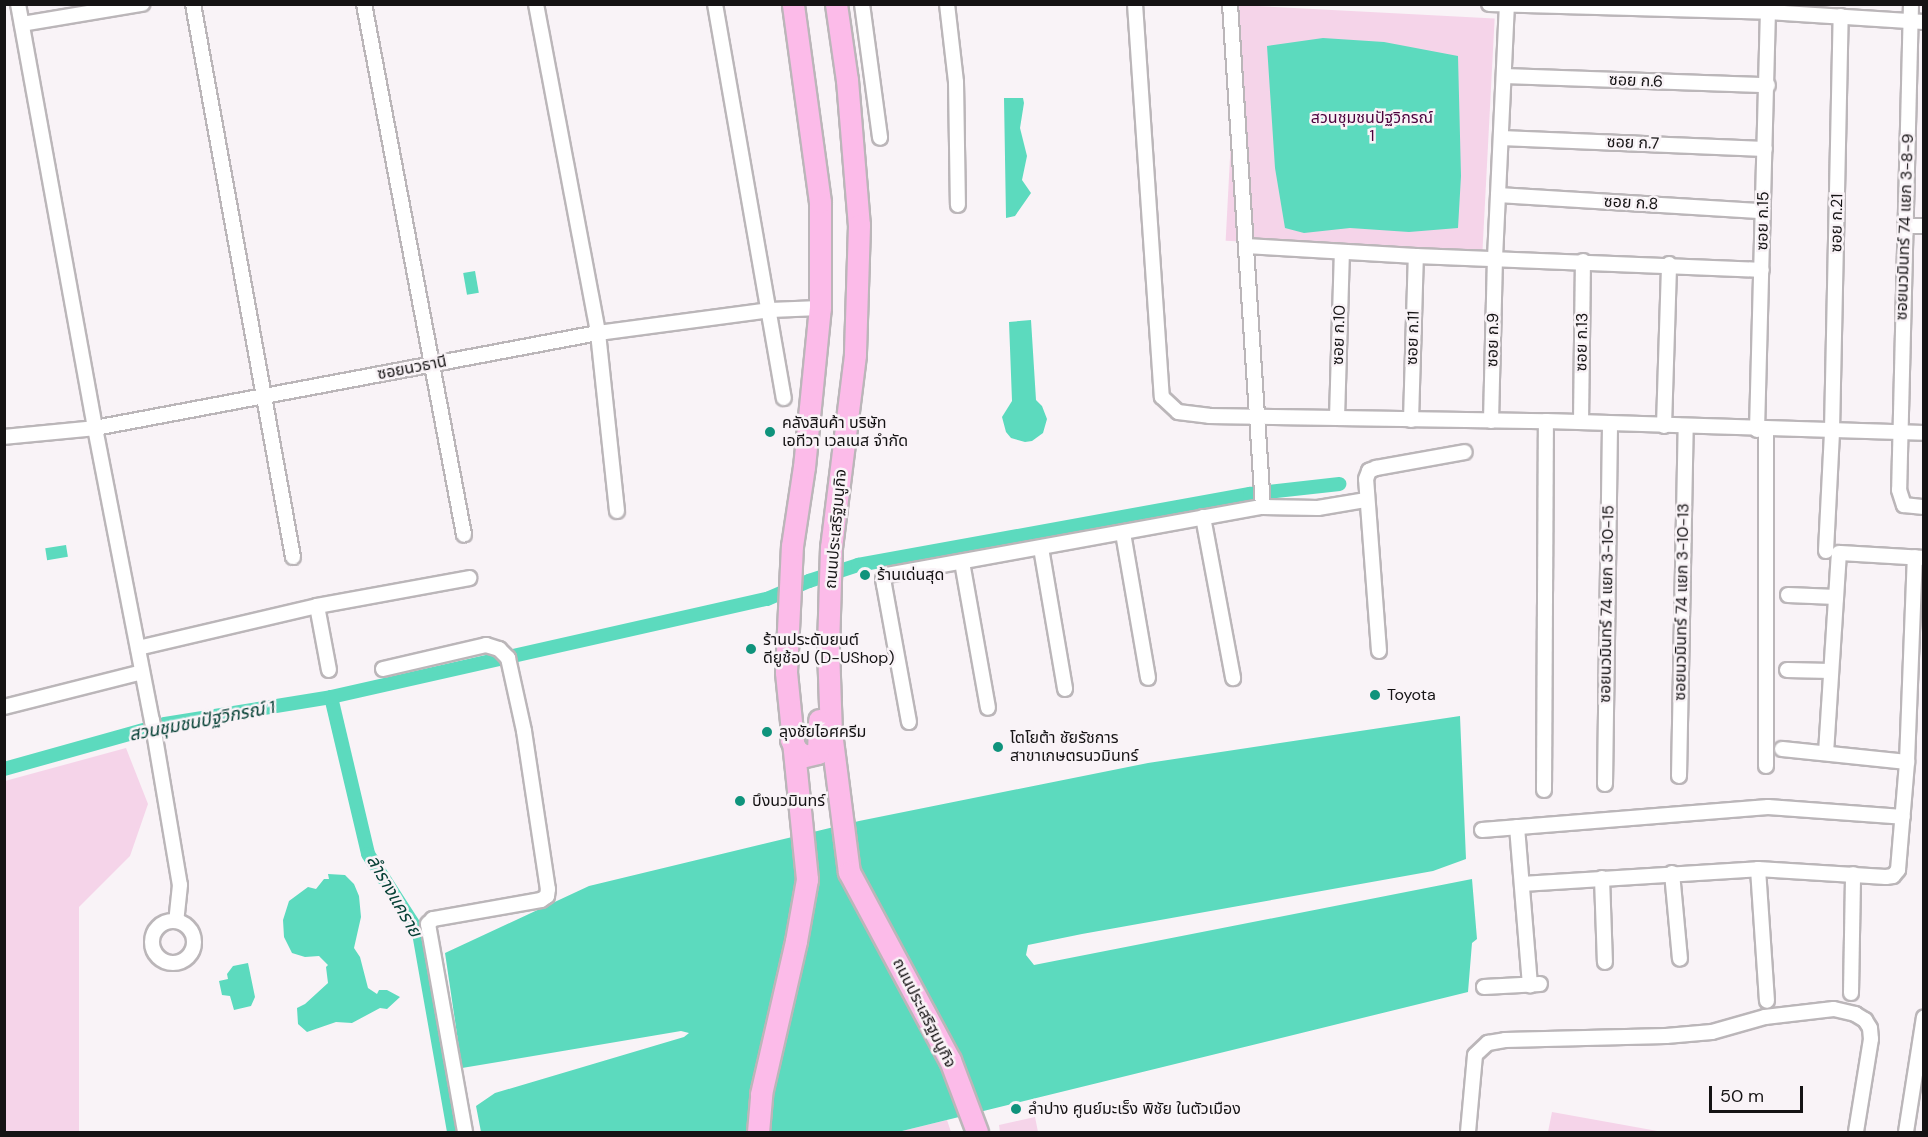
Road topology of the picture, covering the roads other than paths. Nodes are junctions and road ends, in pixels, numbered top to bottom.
1 (18, 4) edge
2 (142, 4) edge
3 (193, 4) edge
4 (364, 4) edge
5 (536, 4) edge
6 (715, 4) edge
7 (793, 4) edge
8 (836, 4) edge
9 (862, 4) edge
10 (947, 4) edge
11 (1135, 4) edge
12 (1230, 4) edge
13 (1489, 4) edge
14 (1911, 4) edge
15 (1507, 5) edge
16 (1548, 5) edge
17 (1623, 6) edge
18 (1694, 7) edge
19 (1768, 8) edge
20 (1856, 11) edge
21 (1841, 16) junction
22 (1917, 22) edge
23 (22, 24) junction
24 (1504, 76) junction
25 (1768, 85) junction
26 (880, 138) dead end
27 (1501, 138) junction
28 (1765, 149) junction
29 (1498, 195) junction
30 (958, 205) dead end
31 (1763, 211) junction
32 (1905, 226) junction
33 (1923, 226) edge
34 (1246, 246) junction
35 (1342, 252) junction
36 (1416, 256) junction
37 (1495, 258) junction
38 (1583, 261) junction
39 (1669, 264) junction
40 (1762, 270) junction
41 (820, 308) junction
42 (770, 310) junction
43 (598, 333) junction
44 (433, 363) junction
45 (262, 398) junction
46 (784, 398) dead end
47 (1256, 416) junction
48 (1337, 418) junction
49 (1411, 420) junction
50 (1491, 421) junction
51 (1546, 421) junction
52 (1581, 423) junction
53 (1610, 424) junction
54 (1664, 426) junction
55 (1686, 427) junction
56 (95, 428) junction
57 (1762, 430) junction
58 (1832, 431) junction
59 (1899, 433) junction
60 (1923, 433) edge
61 (4, 437) edge
62 (1465, 452) dead end
63 (1262, 497) junction
64 (1366, 500) junction
65 (1923, 507) edge
66 (617, 511) dead end
67 (1203, 517) junction
68 (1123, 533) junction
69 (464, 535) dead end
70 (1041, 548) junction
71 (1833, 552) junction
72 (293, 557) dead end
73 (1919, 558) edge
74 (962, 562) junction
75 (829, 573) junction
76 (469, 578) dead end
77 (1788, 595) dead end
78 (1836, 597) junction
79 (317, 606) junction
80 (1918, 630) edge
81 (138, 648) junction
82 (1379, 651) dead end
83 (383, 669) dead end
84 (329, 670) dead end
85 (1787, 670) dead end
86 (1831, 671) junction
87 (142, 672) junction
88 (1148, 678) dead end
89 (1233, 678) dead end
90 (1065, 689) dead end
91 (4, 707) edge
92 (988, 708) dead end
93 (909, 722) dead end
94 (1908, 728) junction
95 (1923, 730) edge
96 (791, 740) junction
97 (1782, 749) dead end
98 (1826, 753) junction
99 (1907, 762) junction
100 (1766, 766) dead end
101 (1679, 776) dead end
102 (1605, 784) dead end
103 (1544, 790) dead end
104 (1903, 817) junction
105 (1517, 827) junction
106 (1482, 830) dead end
107 (1758, 870) junction
108 (1672, 873) junction
109 (1853, 874) junction
110 (1602, 878) junction
111 (1522, 884) junction
112 (176, 921) dead end
113 (1680, 959) dead end
114 (1605, 962) dead end
115 (1484, 987) dead end
116 (1851, 993) dead end
117 (1767, 1001) dead end
118 (1923, 1017) edge
119 (976, 1129) edge
120 (465, 1132) edge
121 (758, 1132) edge
122 (1468, 1132) edge
123 (1856, 1132) edge
124 (1906, 1132) edge

1 - 23 street
2 - 23 street
3 - 45 street
4 - 44 street
5 - 43 street
6 - 42 street
7 - 41 main road
8 - 75 main road, ถนนประเสริฐมนูกิจ
9 - 26 street
10 - 30 street
11 - 47 street
12 - 34 street
13 - 15 street
14 - 22 street, ซอยนวมินทร์ 74 แยก 3-8-9
15 - 16 street
15 - 24 street, ซอย ก.9
16 - 17 street
17 - 18 street
18 - 19 street
19 - 21 street
19 - 25 street, ซอย ก.15
20 - 21 street
20 - 22 street
21 - 58 street, ซอย ก.21
22 - 32 street, ซอยนวมินทร์ 74 แยก 3-8-9
23 - 56 street
24 - 25 street, ซอย ก.6
24 - 27 street, ซอย ก.9
25 - 28 street, ซอย ก.15
27 - 28 street, ซอย ก.7
27 - 29 street, ซอย ก.9
28 - 31 street, ซอย ก.15
29 - 31 street, ซอย ก.8
29 - 37 street, ซอย ก.9
31 - 40 street, ซอย ก.15
32 - 33 street
32 - 59 street, ซอยนวมินทร์ 74 แยก 3-8-9
34 - 35 street
34 - 47 street
35 - 36 street
35 - 48 street, ซอย ก.10
36 - 37 street
36 - 49 street, ซอย ก.11
37 - 38 street
37 - 50 street, ซอย ก.9
38 - 39 street
38 - 52 street, ซอย ก.13
39 - 40 street
39 - 54 street
40 - 57 street, ซอย ก.15
41 - 42 street, ซอยนวธานี
41 - 96 main road
42 - 43 street, ซอยนวธานี
42 - 46 street
43 - 44 street, ซอยนวธานี
43 - 66 street
44 - 45 street, ซอยนวธานี
44 - 69 street
45 - 56 street, ซอยนวธานี
45 - 72 street
47 - 48 street
47 - 63 street
48 - 49 street
49 - 50 street
50 - 51 street
51 - 52 street
51 - 103 street
52 - 53 street
53 - 54 street
53 - 102 street, ซอยนวมินทร์ 74 แยก 3-10-15
54 - 55 street
55 - 57 street
55 - 101 street, ซอยนวมินทร์ 74 แยก 3-10-13
56 - 61 street, ซอยนวธานี
56 - 81 street
57 - 58 street
57 - 100 street, ซอย ก.15
58 - 59 street
58 - 71 street, ซอย ก.21
59 - 60 street
59 - 65 street, ซอยนวมินทร์ 74 แยก 3-8-9
62 - 64 street
63 - 64 street
63 - 67 street
64 - 82 street
67 - 68 street
67 - 89 street
68 - 70 street
68 - 88 street
70 - 74 street
70 - 90 street
71 - 73 street
71 - 78 street, ซอย ก.21
73 - 80 street
74 - 92 street
74 - 93 street
75 - 96 main road
75 - 119 main road, ถนนประเสริฐมนูกิจ
76 - 79 street
77 - 78 street
78 - 86 street, ซอย ก.21
79 - 81 street
79 - 84 street
80 - 94 street
81 - 87 street
83 - 120 street
85 - 86 street
86 - 98 street, ซอย ก.21
87 - 91 street
87 - 112 street
94 - 95 street
94 - 99 street
96 - 121 main road
97 - 98 street
98 - 99 street
99 - 104 street
104 - 105 street
104 - 109 street
105 - 106 street
105 - 111 street
107 - 108 street
107 - 109 street
107 - 117 street
108 - 110 street
108 - 113 street
109 - 116 street
110 - 111 street
110 - 114 street
111 - 115 street
118 - 124 street
122 - 123 street

